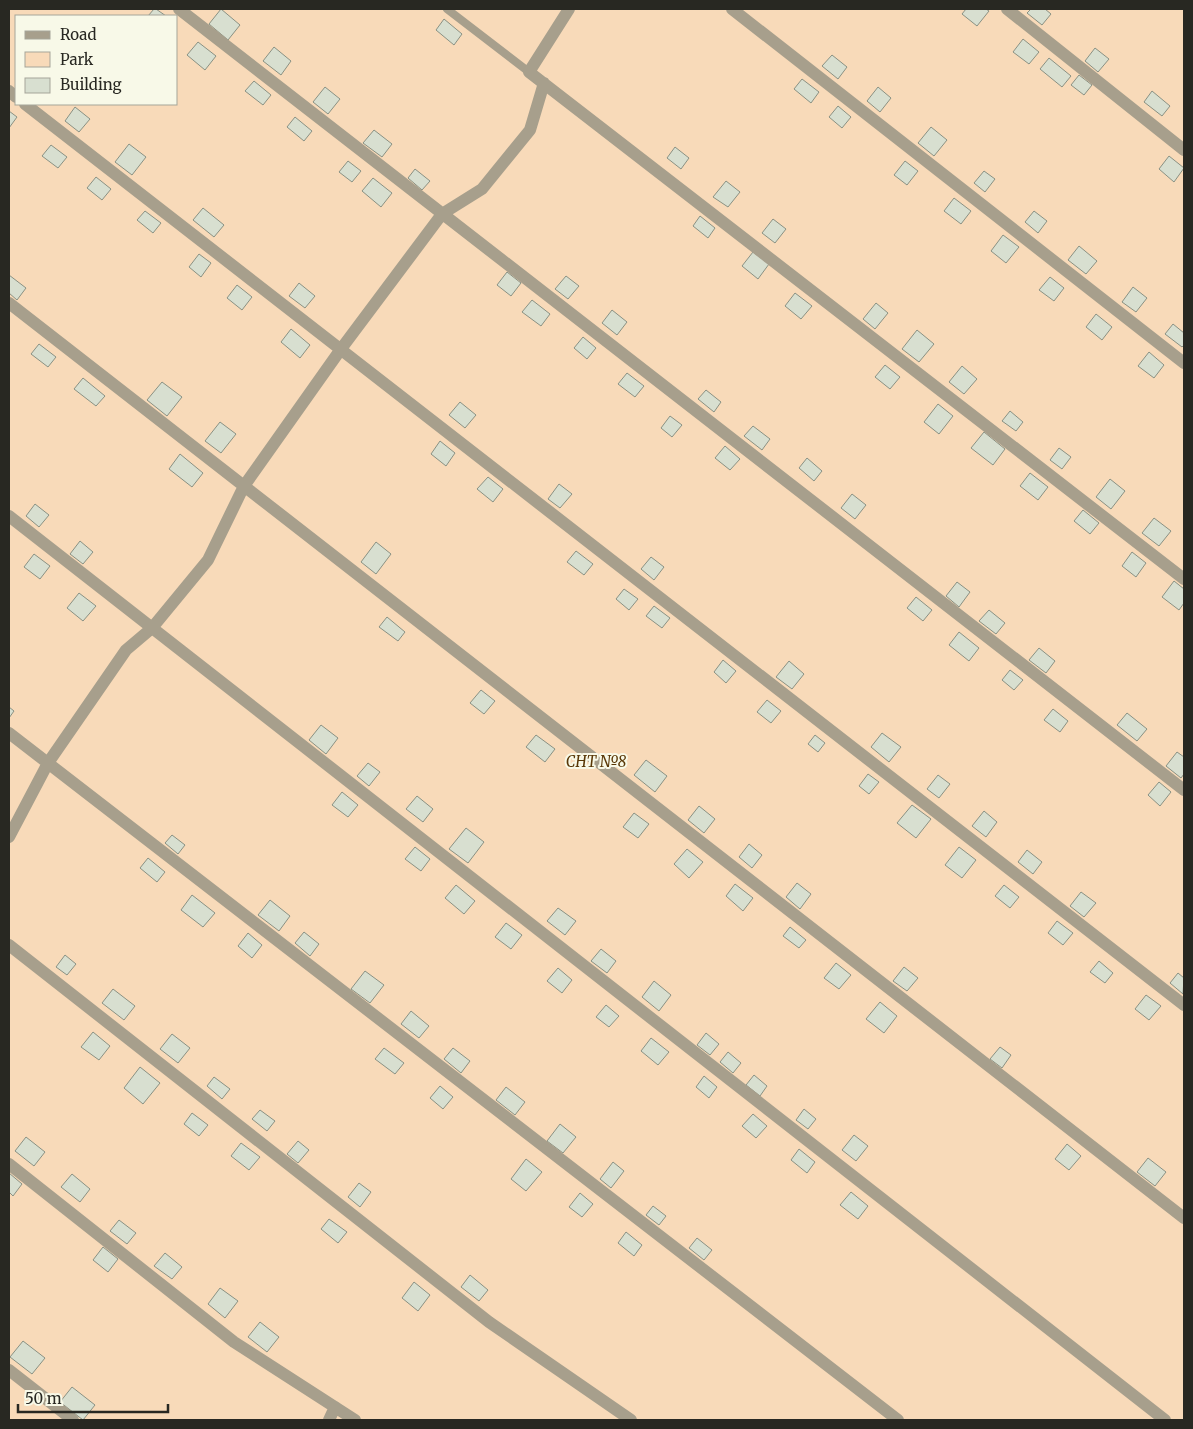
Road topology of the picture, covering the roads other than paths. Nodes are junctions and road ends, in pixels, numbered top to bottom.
1 (178, 9) edge
2 (447, 9) edge
3 (569, 9) edge
4 (732, 9) edge
5 (1007, 9) edge
6 (529, 72) junction
7 (544, 83) junction
8 (26, 105) edge
9 (1184, 150) edge
10 (442, 214) junction
11 (9, 303) edge
12 (341, 349) junction
13 (1184, 363) edge
14 (244, 486) junction
15 (9, 516) edge
16 (1184, 579) edge
17 (152, 628) junction
18 (9, 733) edge
19 (48, 763) junction
20 (1184, 790) edge
21 (9, 837) edge
22 (9, 945) edge
23 (1184, 1005) edge
24 (9, 1164) edge
25 (1184, 1218) edge
26 (9, 1370) edge
27 (335, 1407) junction
28 (73, 1420) edge
29 (329, 1420) edge
30 (355, 1420) edge
31 (631, 1420) edge
32 (898, 1420) edge
33 (1165, 1420) edge

1 - 10 street
2 - 6 lane
3 - 6 street
4 - 13 street
5 - 9 street
6 - 7 street
7 - 10 street
7 - 16 street
8 - 12 street
10 - 12 street
10 - 20 street
11 - 14 street
12 - 14 street
12 - 23 street
14 - 17 street
14 - 25 street
15 - 17 street
17 - 19 street
17 - 33 street
18 - 19 street
19 - 21 street
19 - 32 street
22 - 31 street
24 - 27 street
26 - 28 street
27 - 29 street
27 - 30 street

